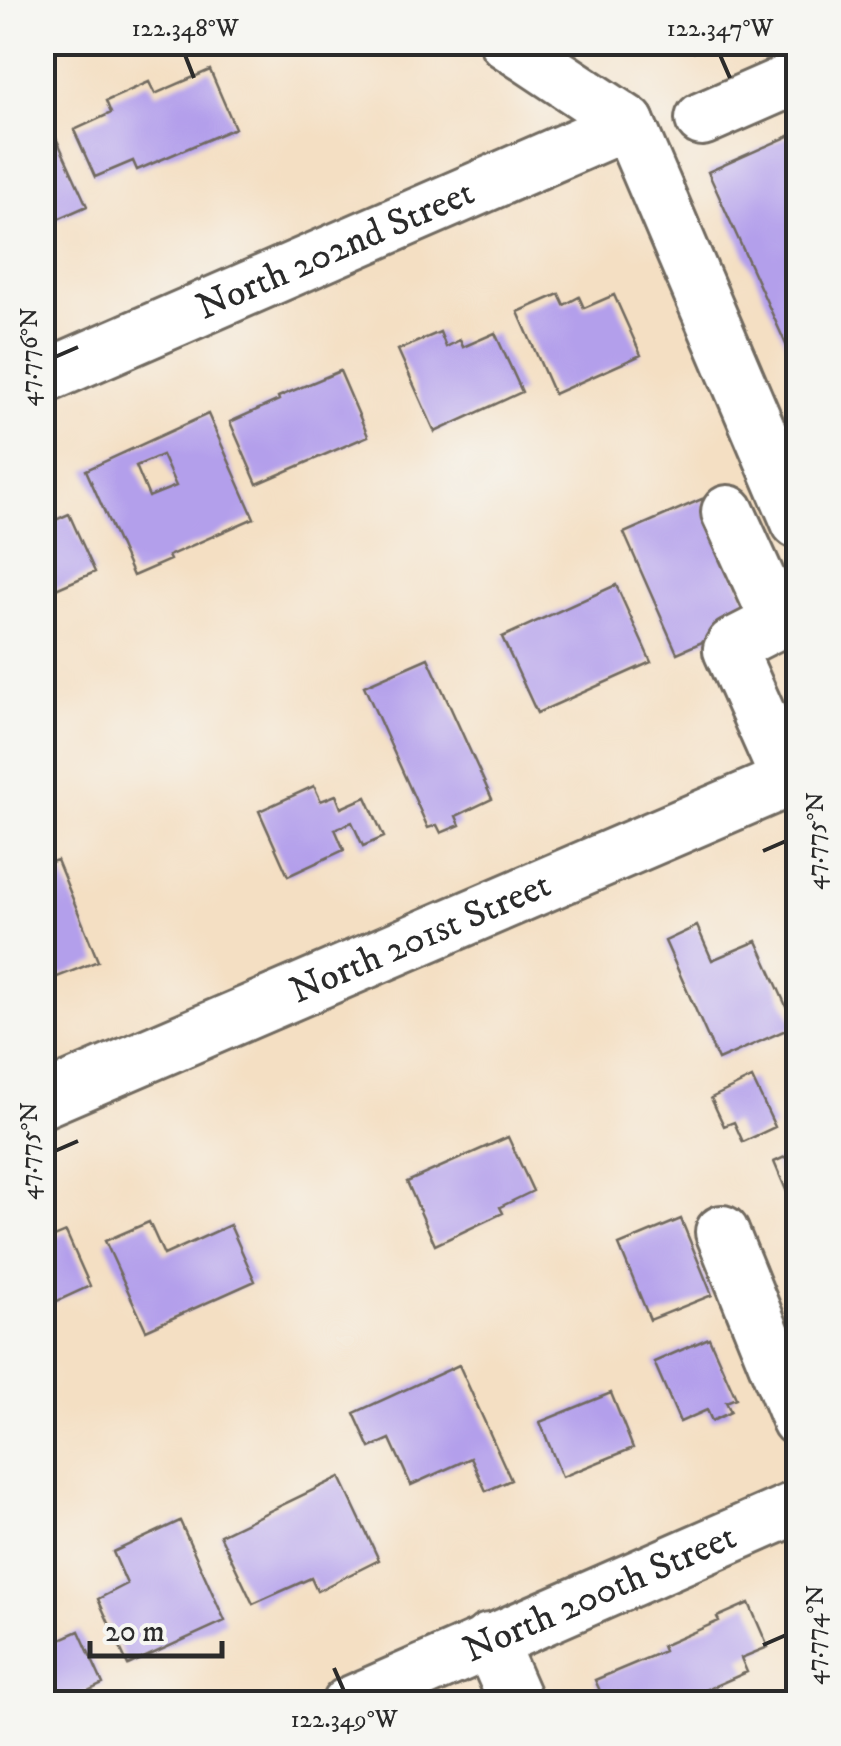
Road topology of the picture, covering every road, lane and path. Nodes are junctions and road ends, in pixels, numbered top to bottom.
1 (506, 42) edge
2 (798, 77) edge
3 (702, 119) dead end
4 (628, 123) junction
5 (42, 378) edge
6 (728, 512) dead end
7 (798, 517) edge
8 (793, 778) edge
9 (42, 1101) edge
10 (722, 1232) dead end
11 (798, 1420) edge
12 (798, 1507) edge
13 (489, 1640) junction
14 (348, 1704) edge
15 (517, 1704) edge

1 - 4 street
2 - 3 street
4 - 5 street, North 202nd Street
4 - 7 street
6 - 8 street
8 - 9 street, North 201st Street
10 - 11 street
12 - 13 street, North 200th Street
13 - 14 street, North 200th Street
13 - 15 street

